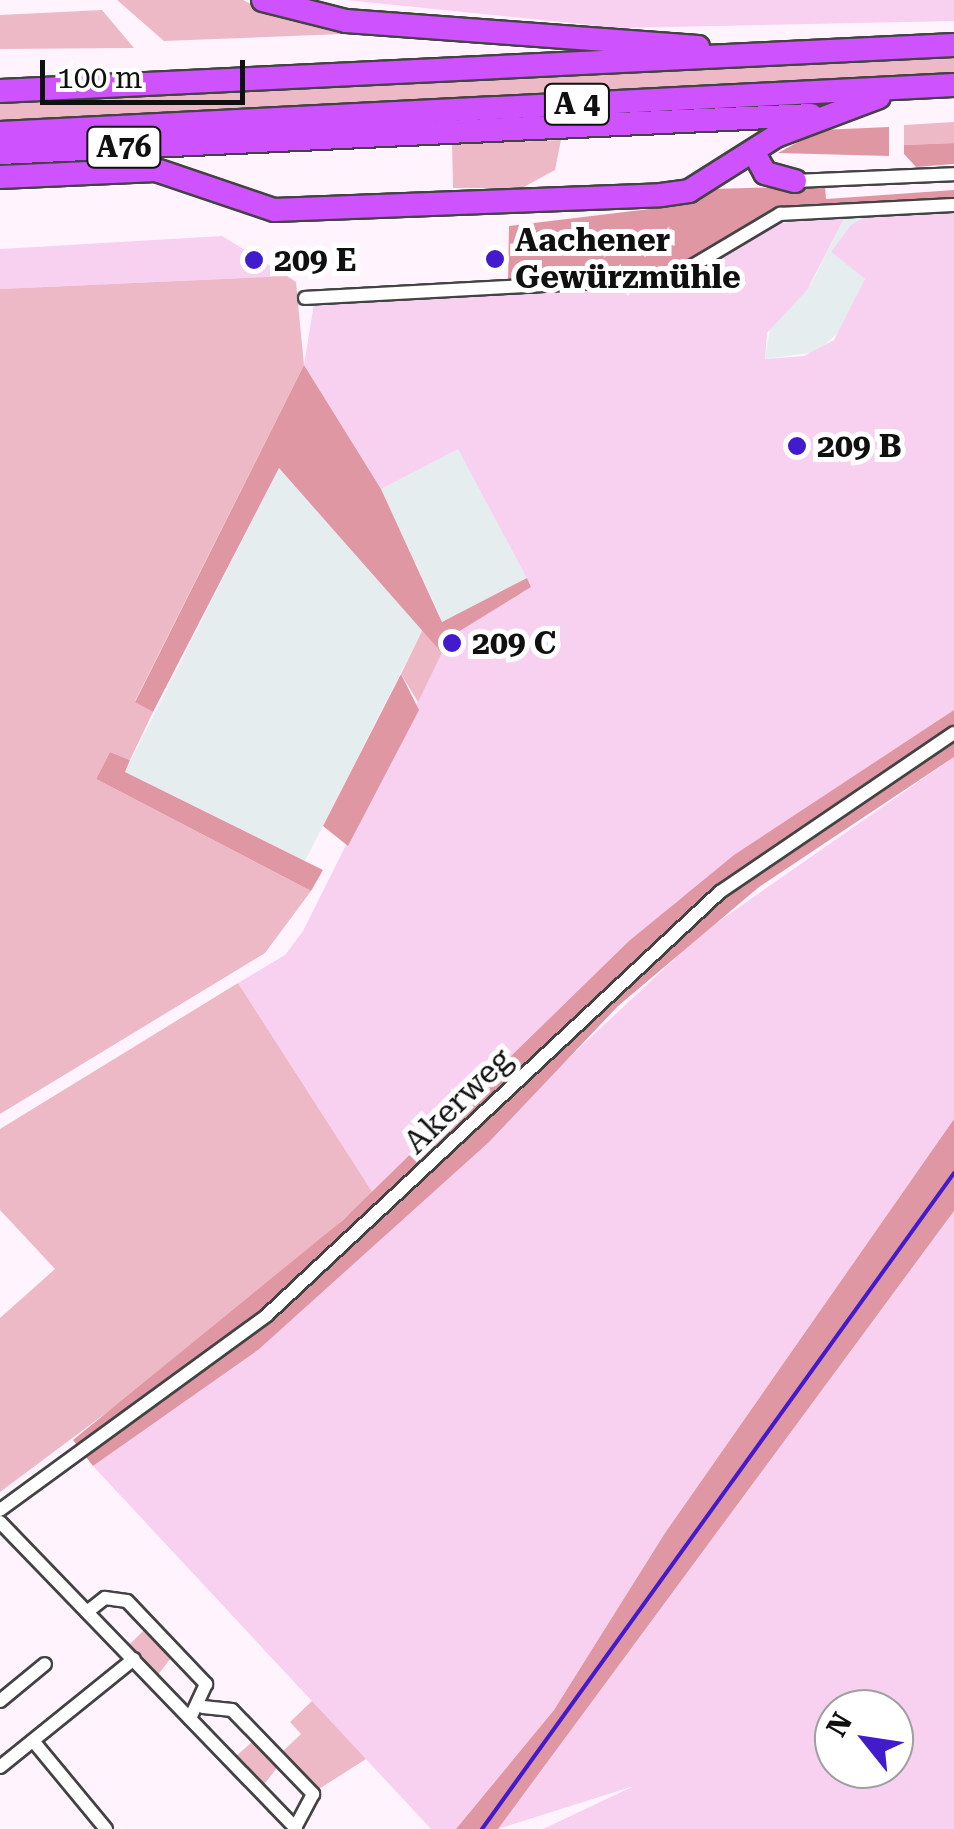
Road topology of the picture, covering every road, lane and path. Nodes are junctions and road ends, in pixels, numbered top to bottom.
1 (264, 0) edge
2 (954, 45) edge
3 (756, 54) junction
4 (246, 79) joint
5 (954, 85) edge
6 (906, 88) junction
7 (0, 91) edge
8 (824, 115) junction
9 (248, 132) junction
10 (0, 133) edge
11 (753, 151) junction
12 (0, 153) edge
13 (954, 174) edge
14 (0, 177) edge
15 (795, 181) joint
16 (954, 204) edge
17 (305, 298) dead end
18 (954, 734) edge
19 (0, 1510) edge
20 (0, 1522) edge
21 (86, 1612) junction
22 (134, 1660) junction
23 (45, 1664) dead end
24 (0, 1701) edge
25 (203, 1707) junction
26 (190, 1719) junction
27 (34, 1742) junction
28 (0, 1767) edge
29 (296, 1828) edge
30 (106, 1829) edge

1 - 3 highway, A 4
2 - 3 highway, A 4
3 - 4 highway, A 4
4 - 7 highway, A76
5 - 6 highway, A 4
6 - 8 highway, A 4
6 - 9 highway, A 4
8 - 9 highway
8 - 11 highway
9 - 10 highway, A76
9 - 12 highway, A76
11 - 14 highway, A76
11 - 15 highway
13 - 15 street
16 - 17 street
18 - 19 street, Akerweg
20 - 21 street
21 - 22 street
21 - 25 street
22 - 26 street
22 - 27 street
23 - 24 street
25 - 26 street
25 - 29 street
26 - 29 street
27 - 28 street
27 - 30 street

